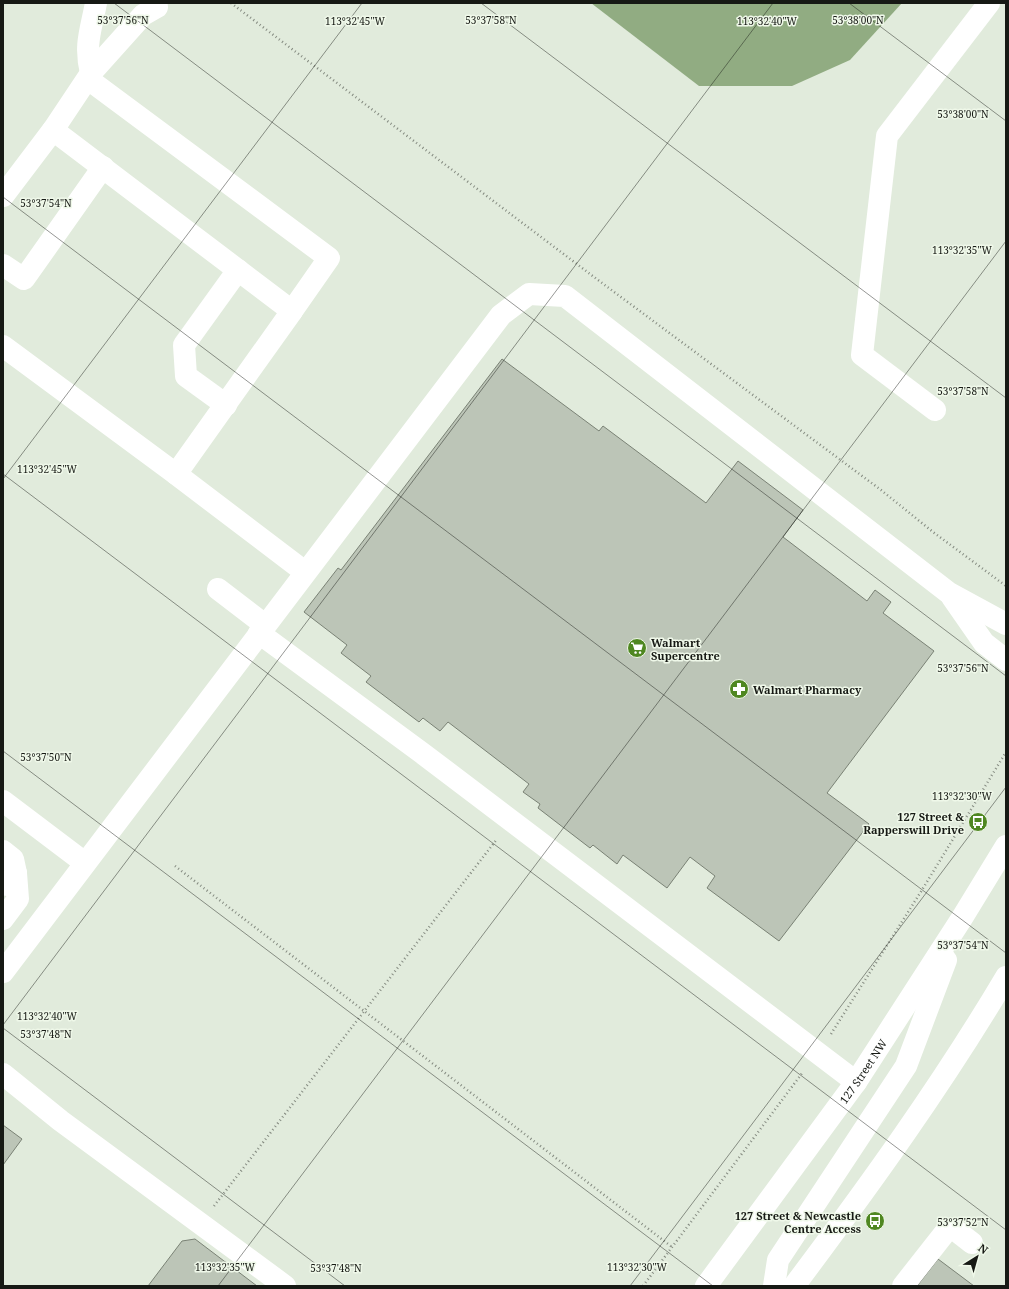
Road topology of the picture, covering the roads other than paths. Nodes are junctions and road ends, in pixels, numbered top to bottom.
1 (96, 3) edge
2 (989, 3) edge
3 (157, 7) dead end
4 (90, 76) junction
5 (53, 130) junction
6 (103, 167) junction
7 (3, 196) edge
8 (3, 265) edge
9 (238, 270) junction
10 (292, 311) junction
11 (3, 346) edge
12 (226, 405) junction
13 (935, 410) dead end
14 (176, 474) junction
15 (306, 572) junction
16 (218, 589) dead end
17 (949, 593) junction
18 (1006, 624) edge
19 (262, 629) junction
20 (1006, 660) edge
21 (3, 801) edge
22 (1006, 846) edge
23 (3, 851) edge
24 (85, 863) junction
25 (16, 873) junction
26 (3, 891) edge
27 (962, 918) junction
28 (3, 919) edge
29 (3, 972) edge
30 (1006, 977) edge
31 (3, 1074) edge
32 (856, 1082) junction
33 (972, 1243) dead end
34 (712, 1284) edge
35 (285, 1286) edge
36 (774, 1286) edge
37 (794, 1286) edge
38 (903, 1286) edge

1 - 4 main road
2 - 13 main road
3 - 4 main road
4 - 5 main road
4 - 10 main road
5 - 6 main road
5 - 7 main road
6 - 8 main road
6 - 9 main road
9 - 10 main road
9 - 12 main road
10 - 12 main road
11 - 14 main road
12 - 14 main road
14 - 15 main road
15 - 17 main road
15 - 19 main road
16 - 19 main road
17 - 18 main road
17 - 20 main road
19 - 24 main road
19 - 32 main road
21 - 24 main road
22 - 27 main road, 127 Street NW
23 - 25 main road
24 - 29 main road
25 - 26 main road
25 - 28 main road
27 - 32 main road, 127 Street NW
27 - 36 main road
30 - 37 main road
31 - 35 main road
32 - 34 main road, 127 Street NW
33 - 38 main road

